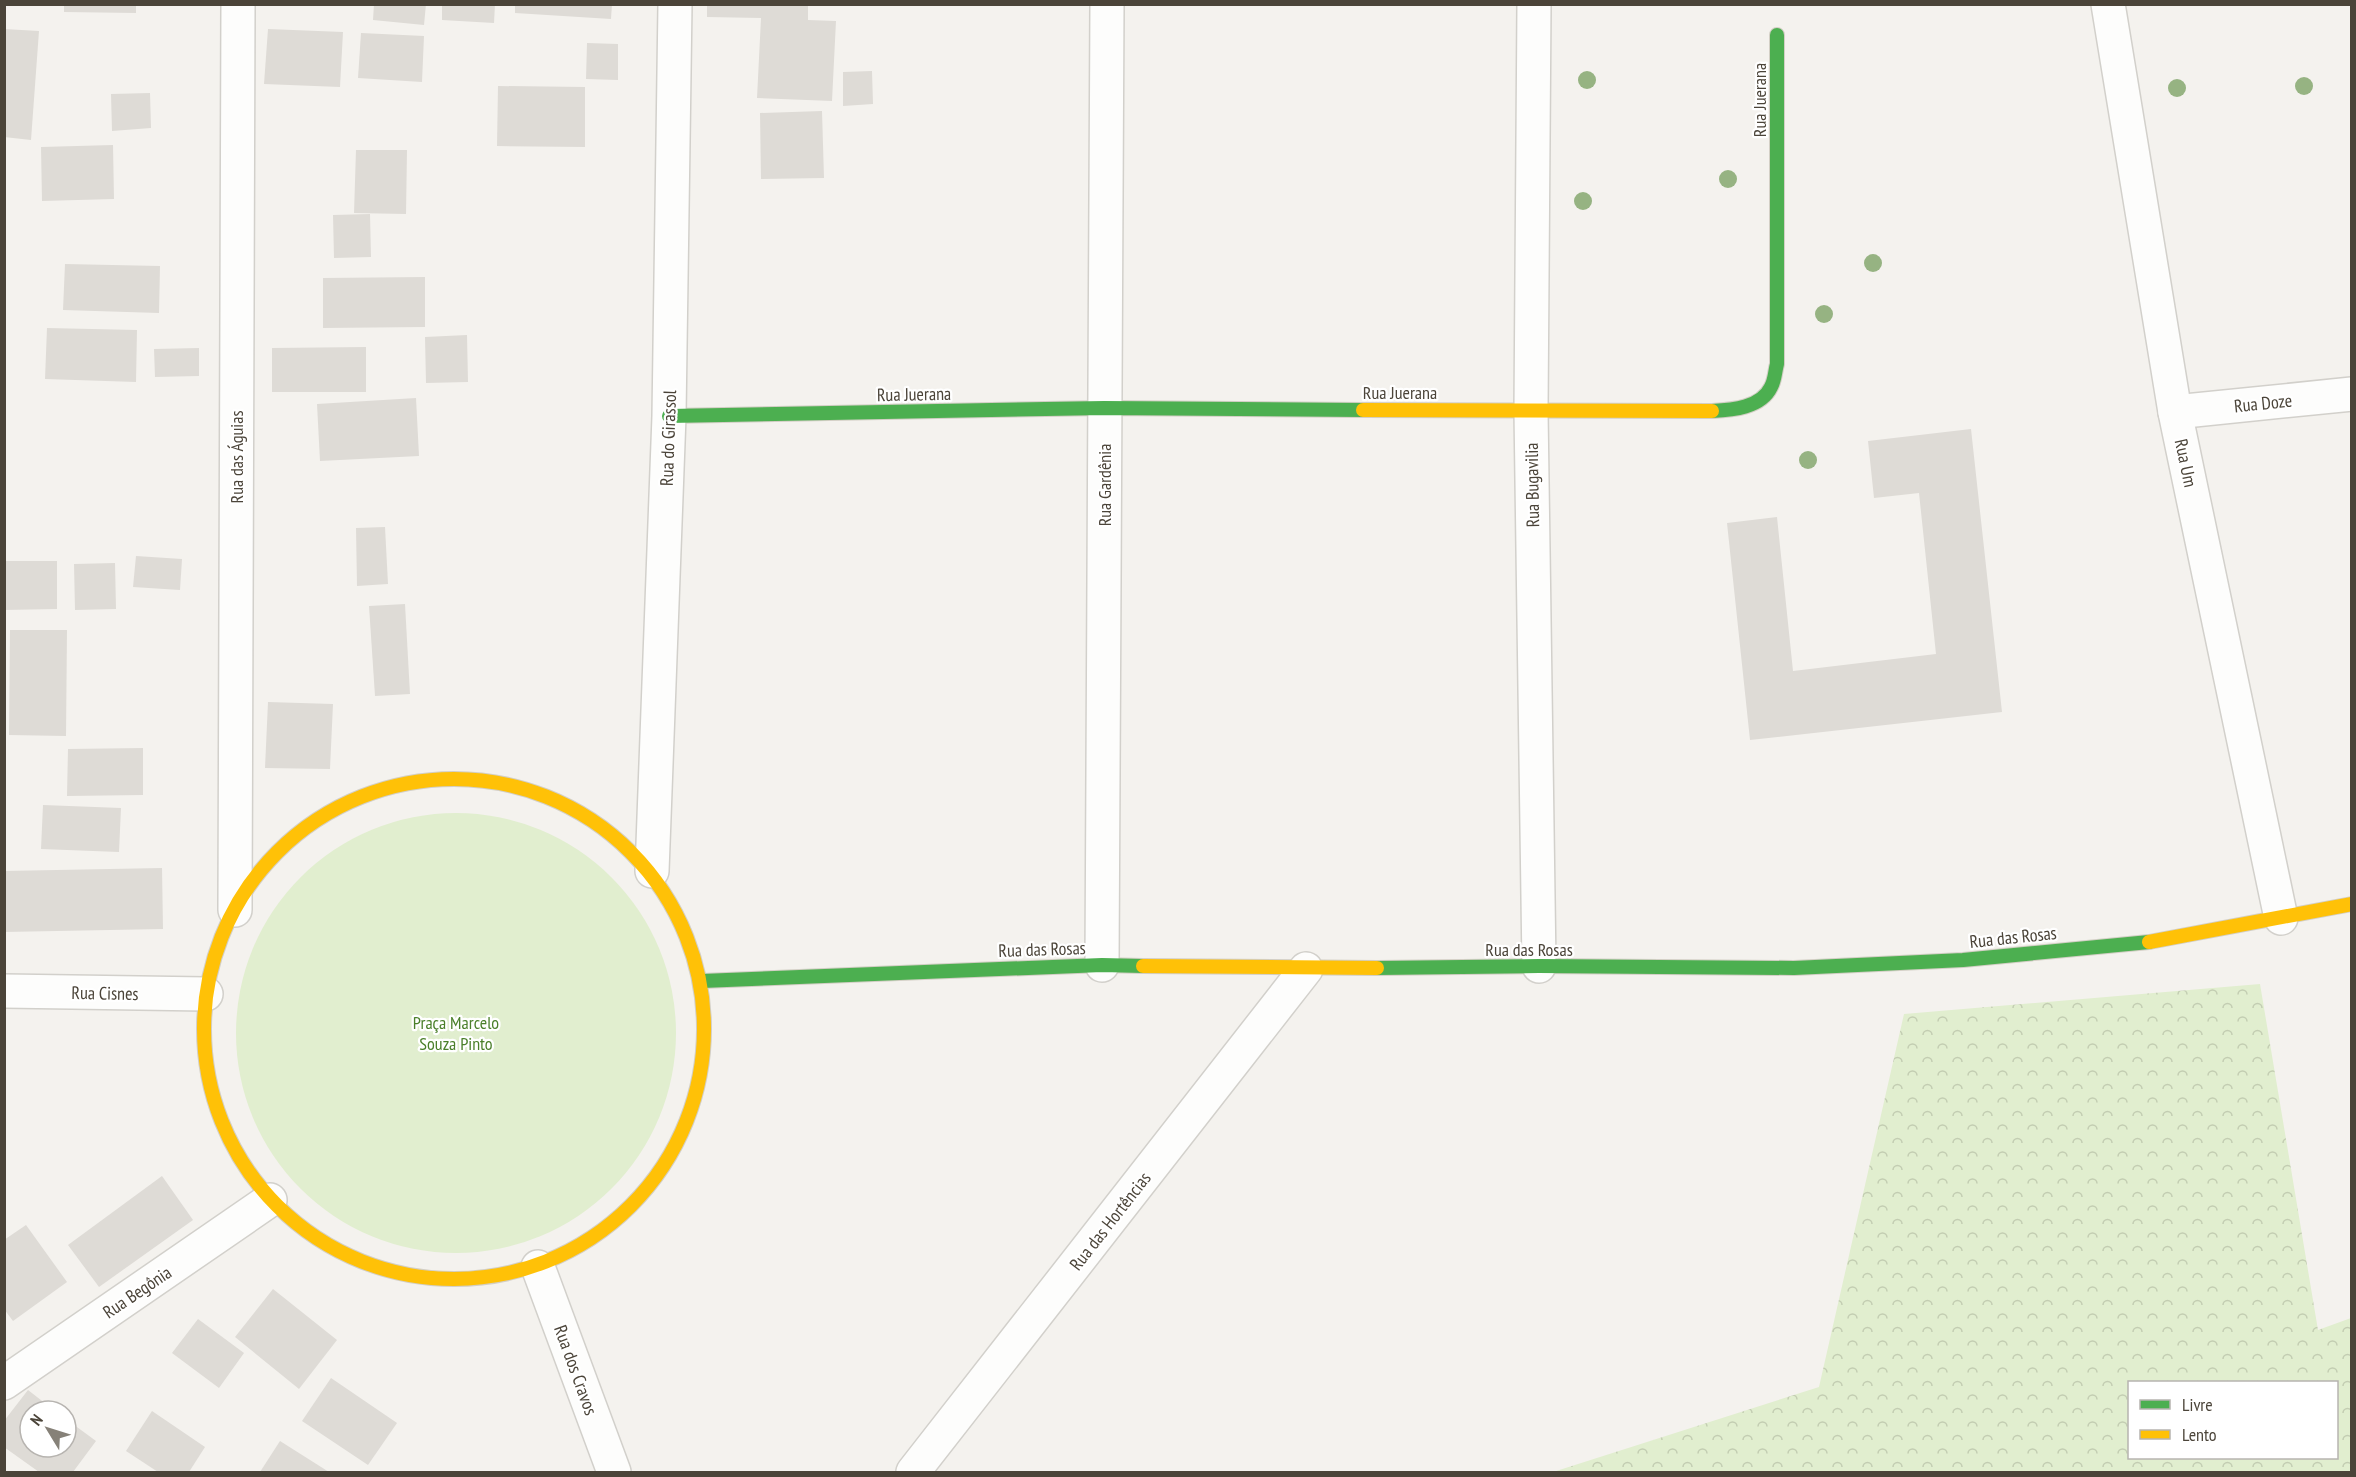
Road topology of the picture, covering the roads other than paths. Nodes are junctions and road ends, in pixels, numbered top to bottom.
1 (238, 4) edge
2 (675, 4) edge
3 (1107, 4) edge
4 (1534, 4) edge
5 (2108, 4) edge
6 (1777, 35) dead end
7 (2352, 394) edge
8 (1104, 408) junction
9 (1531, 411) junction
10 (2175, 412) junction
11 (669, 416) junction
12 (652, 871) junction
13 (2352, 904) edge
14 (235, 910) junction
15 (2281, 918) junction
16 (1102, 965) junction
17 (1539, 966) junction
18 (1306, 969) junction
19 (702, 981) junction
20 (4, 991) edge
21 (206, 994) junction
22 (270, 1200) junction
23 (538, 1267) junction
24 (4, 1383) edge
25 (614, 1473) edge
26 (913, 1473) edge

1 - 14 street, Rua das Águias
2 - 11 street, Rua do Girassol
3 - 8 street, Rua Gardênia
4 - 9 street, Rua Bugavilia
5 - 10 street, Rua Um
6 - 9 street, Rua Juerana
7 - 10 street, Rua Doze
8 - 9 street, Rua Juerana
8 - 11 street, Rua Juerana
8 - 16 street, Rua Gardênia
9 - 17 street, Rua Bugavilia
10 - 15 street, Rua Um
11 - 12 street, Rua do Girassol
12 - 14 street
12 - 19 street
13 - 15 street, Rua das Rosas
14 - 21 street
15 - 17 street, Rua das Rosas
16 - 18 street, Rua das Rosas
16 - 19 street, Rua das Rosas
17 - 18 street, Rua das Rosas
18 - 26 street, Rua das Hortências
19 - 23 street
20 - 21 street, Rua Cisnes
21 - 22 street
22 - 23 street
22 - 24 street, Rua Begônia
23 - 25 street, Rua dos Cravos

